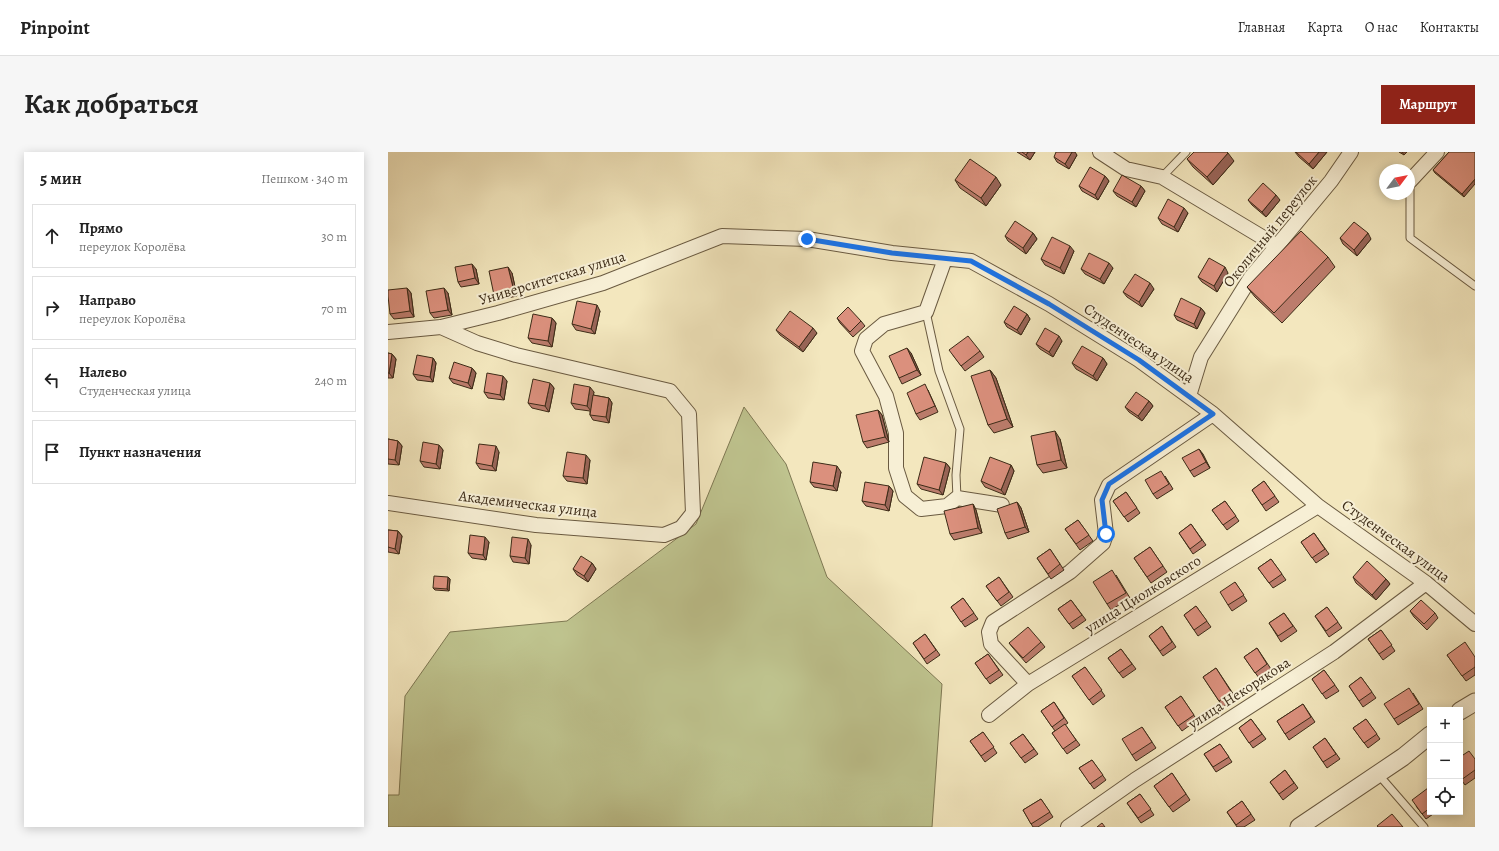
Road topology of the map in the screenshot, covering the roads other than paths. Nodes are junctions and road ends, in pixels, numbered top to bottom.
1 (1100, 152) edge
2 (1186, 152) edge
3 (1351, 152) edge
4 (1437, 152) edge
5 (1415, 175) edge
6 (1162, 177) junction
7 (1410, 200) edge
8 (722, 236) joint
9 (1277, 246) junction
10 (945, 259) junction
11 (1475, 286) edge
12 (926, 312) junction
13 (441, 327) junction
14 (388, 332) edge
15 (1189, 396) junction
16 (1213, 414) junction
17 (957, 498) junction
18 (388, 503) edge
19 (1002, 505) dead end
20 (1318, 506) junction
21 (1426, 583) junction
22 (1475, 624) edge
23 (1028, 684) junction
24 (1475, 702) edge
25 (1463, 709) edge
26 (989, 715) dead end
27 (1427, 737) edge
28 (1378, 774) junction
29 (1068, 827) edge
30 (1299, 827) edge
31 (1424, 827) edge

1 - 6 street
2 - 6 lane
3 - 9 street, Околичный переулок
4 - 5 street
6 - 9 street
7 - 11 lane
8 - 10 street, Студенческая улица
8 - 13 street, Университетская улица
9 - 15 street, Околичный переулок
10 - 12 street
10 - 15 street, Студенческая улица
12 - 17 lane
12 - 17 street
13 - 14 street, Университетская улица
13 - 18 street, Академическая улица
15 - 16 street, Студенческая улица
16 - 20 street, Студенческая улица
16 - 23 street
17 - 19 street
20 - 21 street, Студенческая улица
20 - 23 street, улица Циолковского
21 - 22 street, Студенческая улица
21 - 29 street, улица Некорякова
23 - 26 street, улица Циолковского
24 - 25 street
27 - 28 street
28 - 30 street
28 - 31 lane

